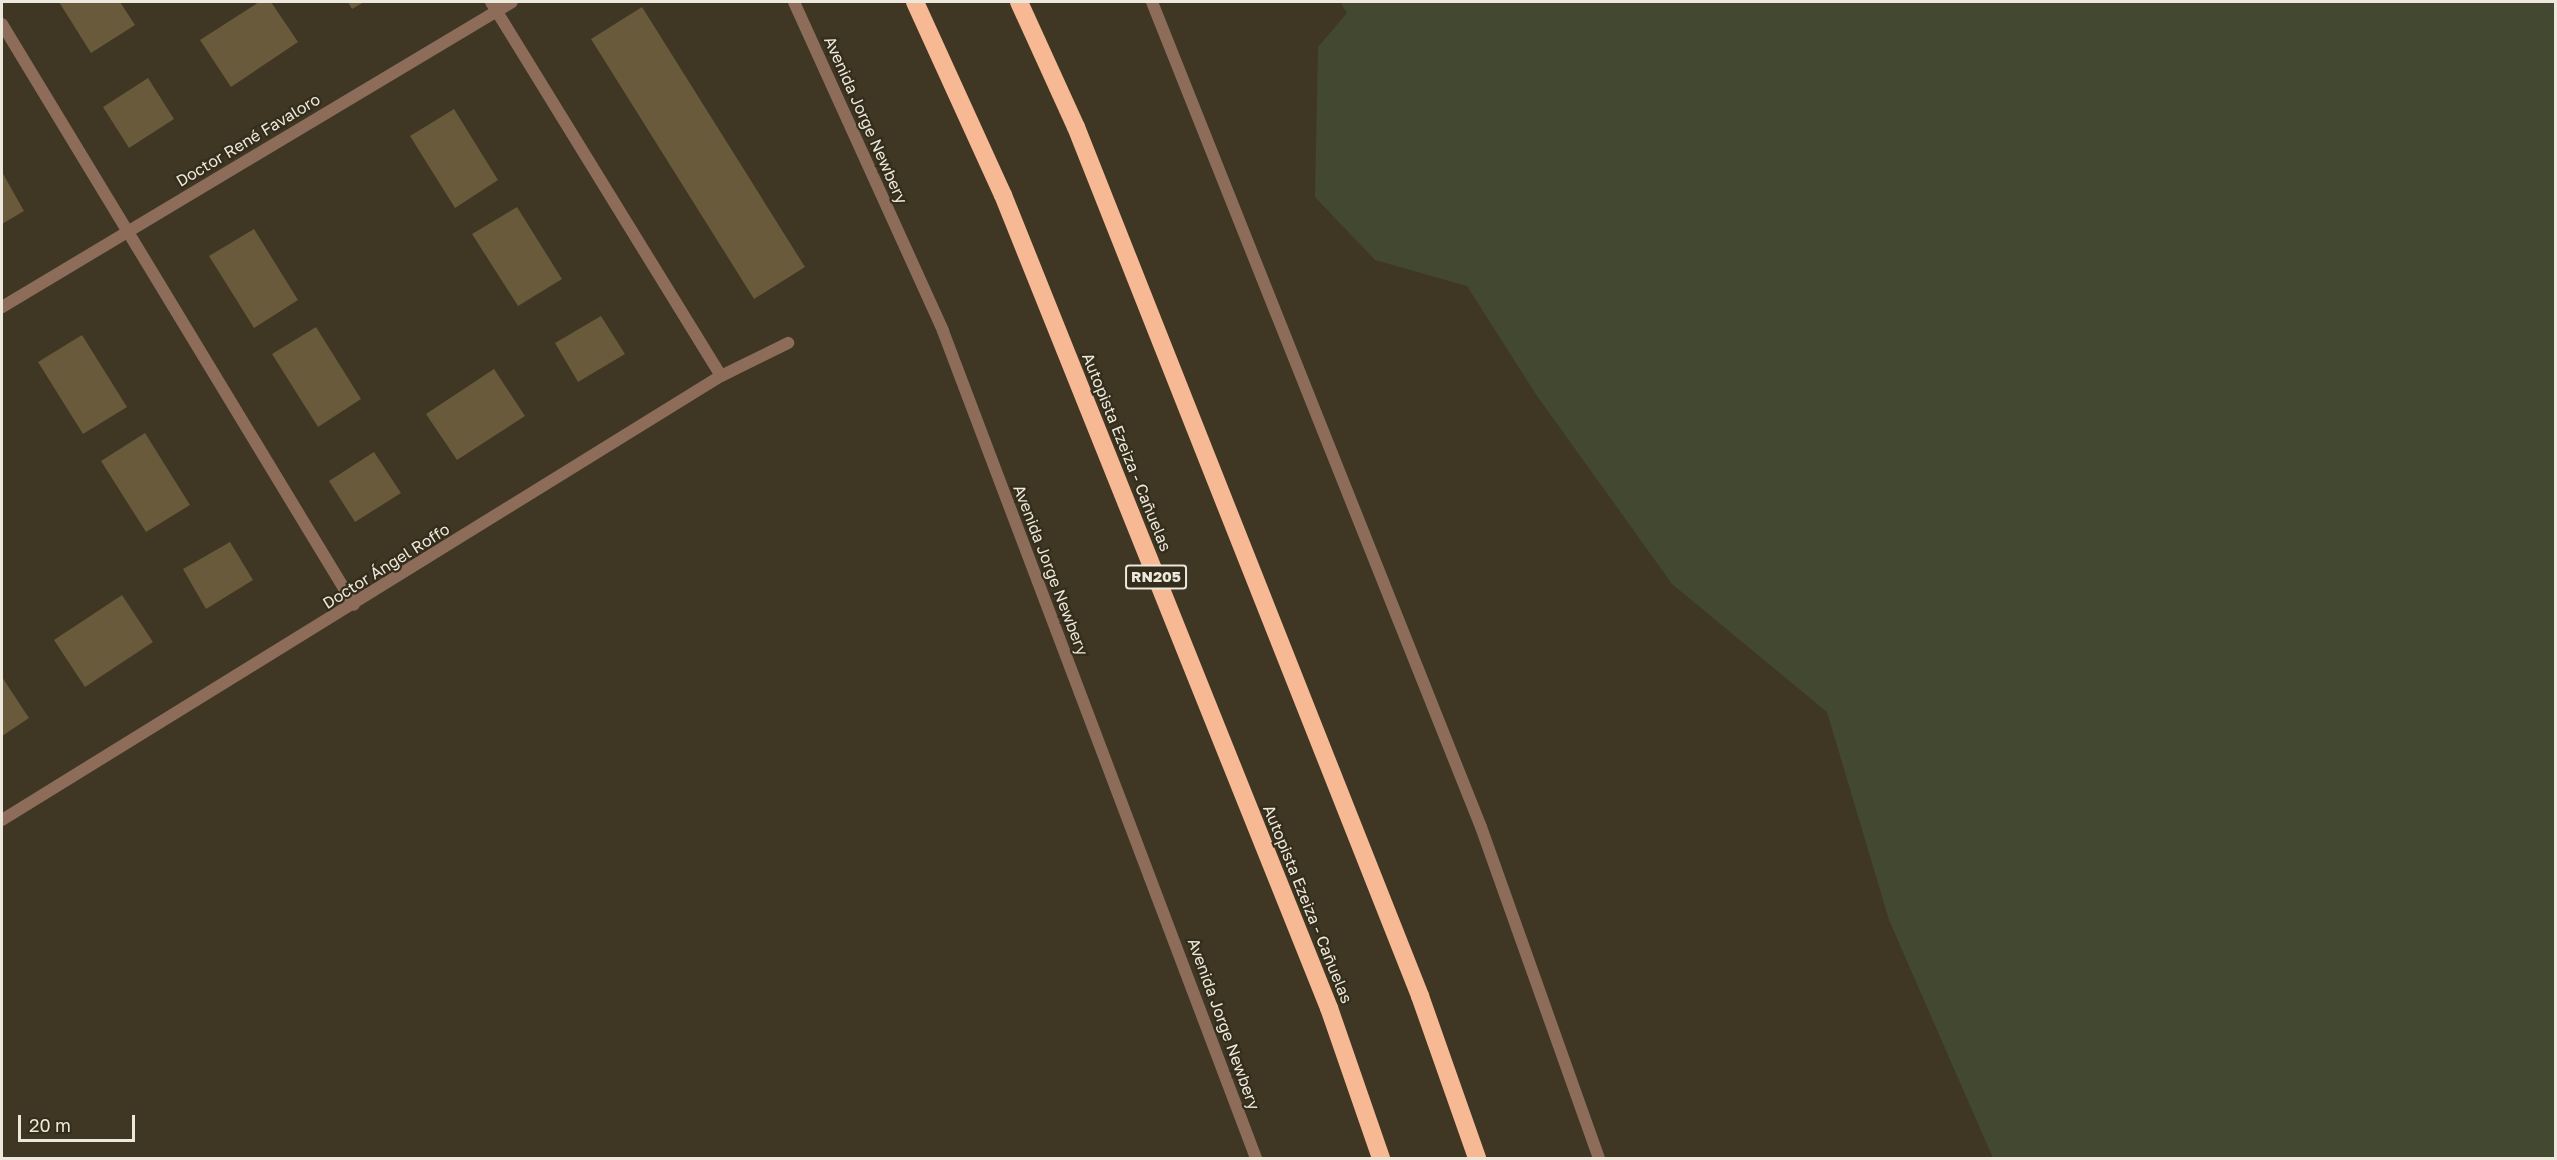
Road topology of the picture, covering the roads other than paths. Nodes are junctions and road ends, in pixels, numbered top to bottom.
1 (512, 2) edge
2 (794, 2) edge
3 (915, 2) edge
4 (1019, 2) edge
5 (1152, 2) edge
6 (494, 6) edge
7 (2, 24) edge
8 (126, 232) junction
9 (2, 307) edge
10 (788, 344) dead end
11 (721, 376) junction
12 (354, 605) junction
13 (2, 820) edge
14 (1256, 1158) edge
15 (1381, 1158) edge
16 (1477, 1158) edge
17 (1599, 1158) edge

1 - 6 street, Doctor René Favaloro
2 - 14 street, Avenida Jorge Newbery
3 - 15 highway, Autopista Ezeiza - Cañuelas / RN205
4 - 16 highway
5 - 17 street
6 - 8 street, Doctor René Favaloro
6 - 11 street
7 - 8 street
8 - 9 street, Doctor René Favaloro
8 - 12 street
10 - 11 street, Doctor Ángel Roffo
11 - 12 street, Doctor Ángel Roffo
12 - 13 street, Doctor Ángel Roffo

